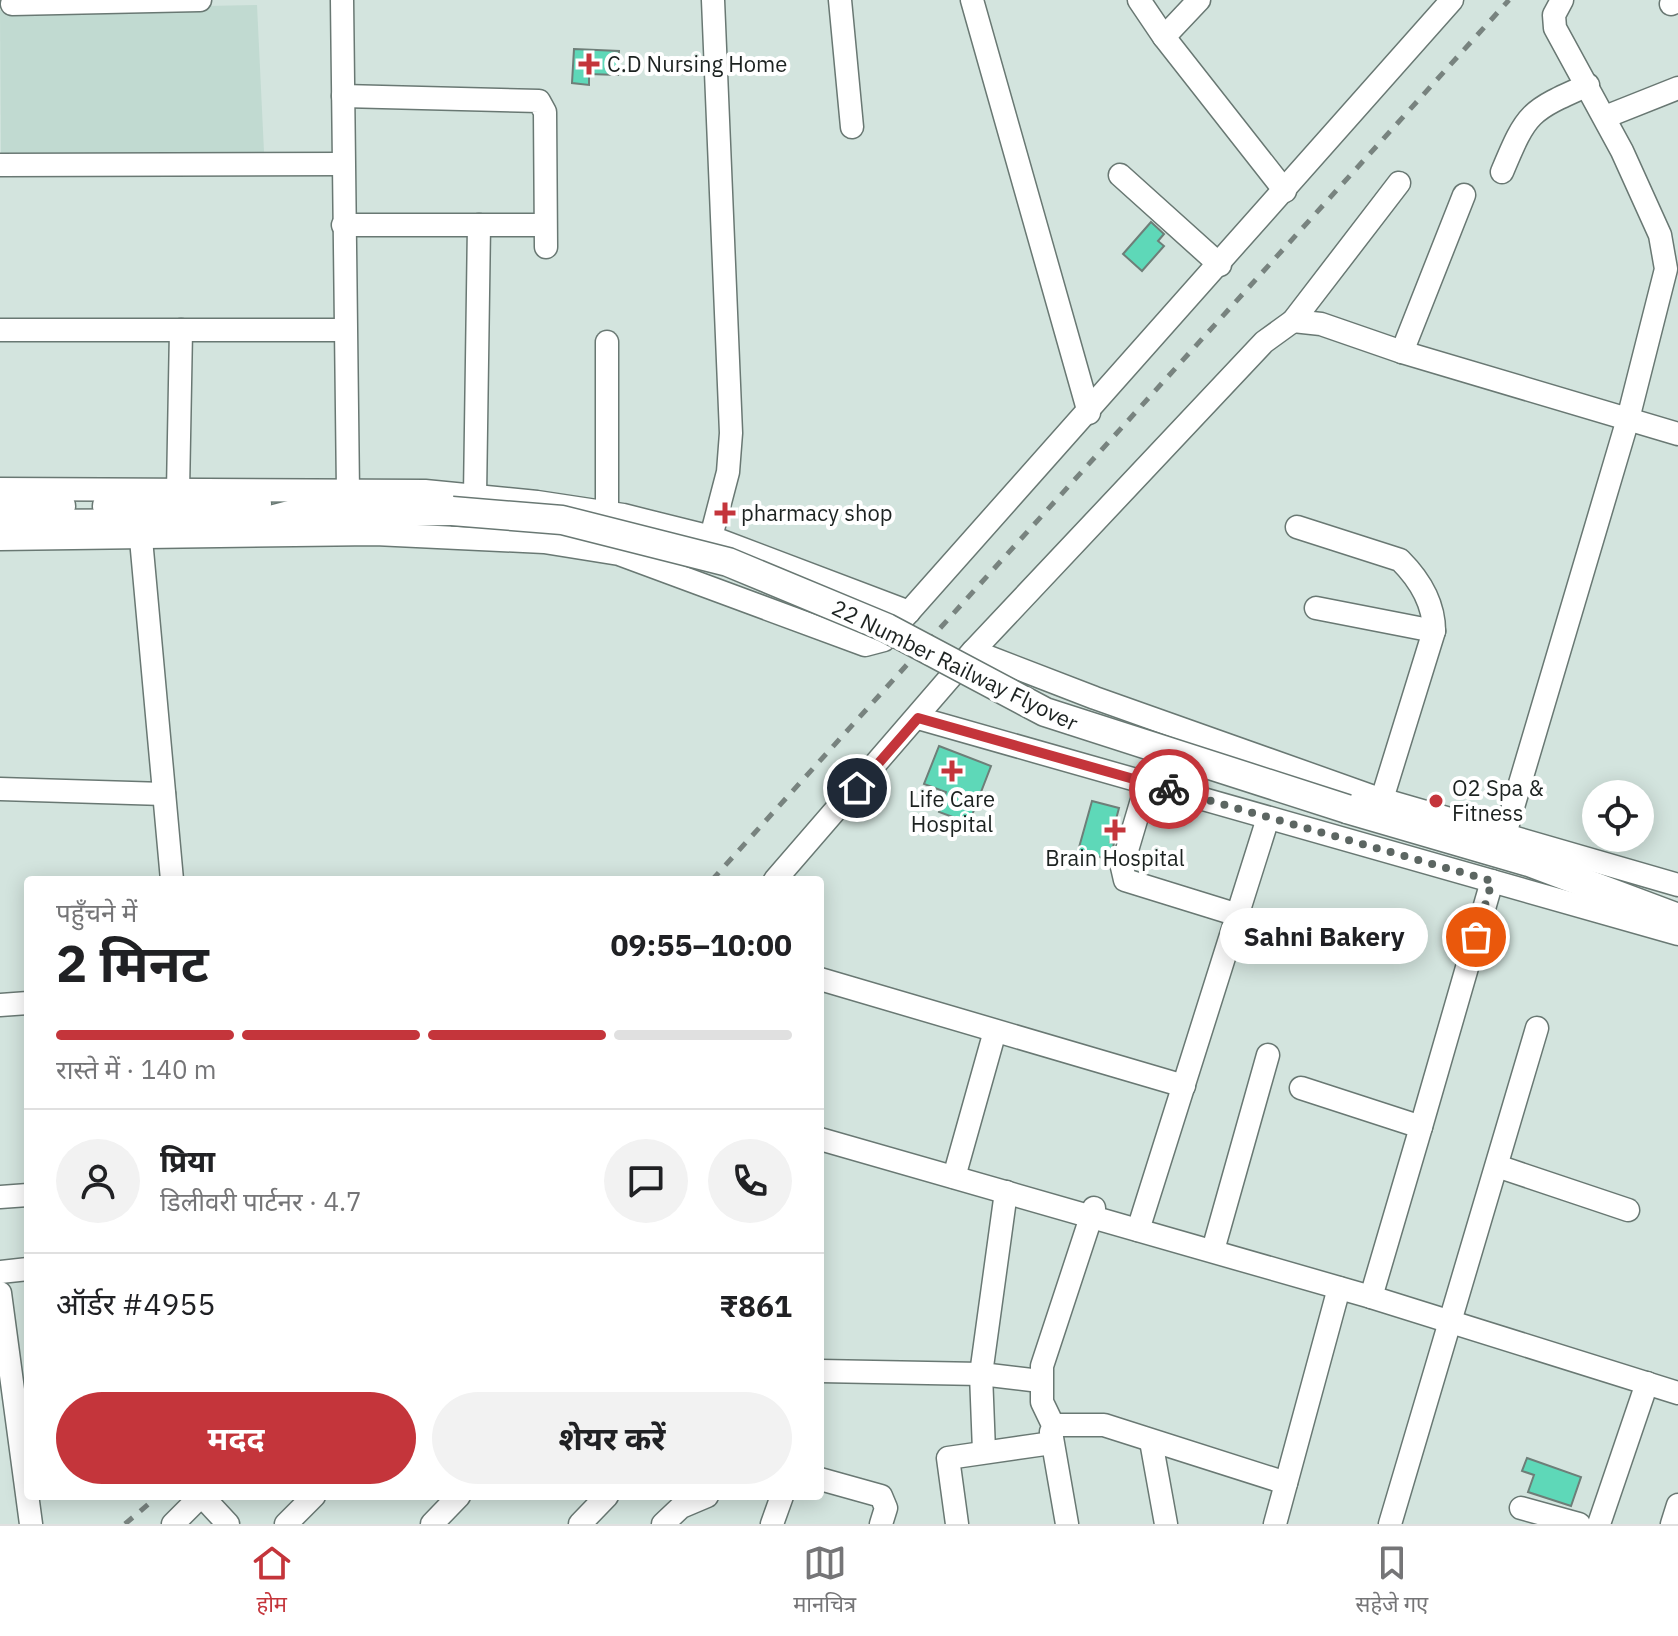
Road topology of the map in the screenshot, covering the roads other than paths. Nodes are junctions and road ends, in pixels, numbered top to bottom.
1 (200, 0) edge
2 (342, 0) edge
3 (713, 0) edge
4 (840, 0) edge
5 (972, 0) edge
6 (1139, 0) edge
7 (1199, 0) edge
8 (1452, 0) edge
9 (1562, 0) edge
10 (71, 2) edge
11 (12, 4) dead end
12 (1164, 37) junction
13 (1588, 85) junction
14 (1678, 88) edge
15 (343, 96) junction
16 (1605, 117) junction
17 (852, 127) dead end
18 (343, 164) junction
19 (0, 165) edge
20 (1502, 172) dead end
21 (1120, 175) dead end
22 (1399, 183) dead end
23 (1285, 191) junction
24 (1464, 195) dead end
25 (343, 225) junction
26 (479, 225) junction
27 (1672, 261) edge
28 (1220, 265) junction
29 (1293, 321) junction
30 (0, 330) edge
31 (181, 330) junction
32 (344, 330) junction
33 (607, 342) dead end
34 (1402, 352) junction
35 (1089, 413) junction
36 (1628, 419) junction
37 (1678, 434) edge
38 (0, 489) edge
39 (178, 491) junction
40 (348, 492) junction
41 (0, 504) edge
42 (464, 504) junction
43 (297, 513) junction
44 (607, 513) junction
45 (0, 524) edge
46 (1297, 527) dead end
47 (711, 537) junction
48 (0, 539) edge
49 (141, 539) junction
50 (1316, 608) dead end
51 (909, 612) junction
52 (1434, 631) junction
53 (973, 651) junction
54 (918, 718) junction
55 (1147, 783) junction
56 (0, 789) edge
57 (164, 794) junction
58 (1382, 799) junction
59 (1268, 818) junction
60 (1505, 834) junction
61 (172, 876) edge
62 (779, 876) edge
63 (1492, 881) junction
64 (1678, 885) edge
65 (1604, 887) junction
66 (1678, 900) edge
67 (1238, 915) junction
68 (1678, 918) edge
69 (1678, 934) edge
70 (824, 980) edge
71 (24, 1003) edge
72 (0, 1005) edge
73 (1537, 1028) dead end
74 (995, 1031) junction
75 (1268, 1055) dead end
76 (1184, 1086) junction
77 (1301, 1088) dead end
78 (1421, 1127) junction
79 (824, 1129) edge
80 (824, 1140) edge
81 (1497, 1166) junction
82 (956, 1172) junction
83 (1006, 1192) junction
84 (24, 1195) edge
85 (0, 1197) edge
86 (1628, 1210) dead end
87 (1093, 1212) junction
88 (1140, 1226) junction
89 (1215, 1243) junction
90 (24, 1269) edge
91 (0, 1272) edge
92 (1339, 1288) junction
93 (1372, 1292) junction
94 (0, 1293) edge
95 (1454, 1318) junction
96 (824, 1371) edge
97 (981, 1374) junction
98 (1678, 1380) edge
99 (1040, 1381) junction
100 (1647, 1383) junction
101 (13, 1385) edge
102 (1678, 1393) edge
103 (1053, 1435) junction
104 (1151, 1441) junction
105 (984, 1451) junction
106 (24, 1470) edge
107 (824, 1480) edge
108 (1286, 1483) junction
109 (28, 1500) edge
110 (198, 1500) edge
111 (206, 1500) edge
112 (310, 1500) edge
113 (455, 1500) edge
114 (603, 1500) edge
115 (698, 1500) edge
116 (781, 1500) edge
117 (1678, 1505) edge
118 (1521, 1508) dead end
119 (31, 1524) edge
120 (173, 1524) edge
121 (228, 1524) edge
122 (286, 1524) edge
123 (432, 1524) edge
124 (580, 1524) edge
125 (663, 1524) edge
126 (772, 1524) edge
127 (881, 1524) edge
128 (957, 1524) edge
129 (1067, 1524) edge
130 (1166, 1524) edge
131 (1275, 1524) edge
132 (1390, 1524) edge
133 (1579, 1524) edge
134 (1599, 1524) edge
135 (1672, 1524) edge

1 - 10 street
2 - 15 street
3 - 47 street
4 - 17 street
5 - 35 street
6 - 12 street
7 - 12 street
8 - 23 street
9 - 13 street
10 - 11 street
12 - 23 street
13 - 16 street
13 - 20 street
14 - 16 street
15 - 18 street
15 - 26 street
16 - 27 street
18 - 19 street
18 - 25 street
21 - 28 street
22 - 29 street
23 - 28 street
24 - 34 street
25 - 26 street
25 - 32 street
26 - 42 street
27 - 36 street
28 - 35 street
29 - 34 street
29 - 53 street
30 - 31 street
31 - 32 street
31 - 39 street
32 - 40 street
33 - 44 street
34 - 36 street
35 - 51 street
36 - 37 street
36 - 60 street
38 - 39 street
39 - 40 street
40 - 42 street
41 - 43 main road, 22 Number Railway Flyover
42 - 43 main road, 22 Number Railway Flyover
42 - 44 street
42 - 65 main road, 22 Number Railway Flyover, bridge
43 - 45 main road, 22 Number Railway Flyover
44 - 47 street
46 - 52 street
47 - 51 street
48 - 49 street
49 - 51 street
49 - 57 street
50 - 52 street
52 - 58 street
53 - 54 street
53 - 58 street
54 - 55 street
54 - 62 street
55 - 59 street
55 - 67 street
56 - 57 street
57 - 61 street
58 - 60 street
59 - 63 street
59 - 67 street
60 - 64 street
63 - 69 street
63 - 78 street
65 - 66 main road, 22 Number Railway Flyover
65 - 68 main road, 22 Number Railway Flyover
67 - 76 street
70 - 74 street
71 - 72 street
73 - 81 street
74 - 76 street
74 - 82 street
75 - 89 street
76 - 88 street
77 - 78 street
78 - 93 street
79 - 82 street
80 - 82 street
81 - 86 street
81 - 95 street
82 - 83 street
82 - 87 street
83 - 87 street
83 - 97 street
84 - 85 street
87 - 88 street
87 - 99 street
88 - 89 street
88 - 92 street
89 - 93 street
90 - 91 street
92 - 93 street
92 - 108 street
93 - 95 street
94 - 101 street
95 - 98 street
95 - 100 street
95 - 132 street
96 - 97 street
97 - 99 street
97 - 105 street
99 - 103 street
100 - 102 street
100 - 134 street
101 - 106 street
103 - 104 street
103 - 105 street
103 - 129 street
104 - 108 street
104 - 130 street
105 - 128 street
107 - 127 street
108 - 131 street
109 - 119 street
110 - 120 street
111 - 121 street
112 - 122 street
113 - 123 street
114 - 124 street
115 - 125 street
116 - 126 street
117 - 135 street
118 - 133 street

